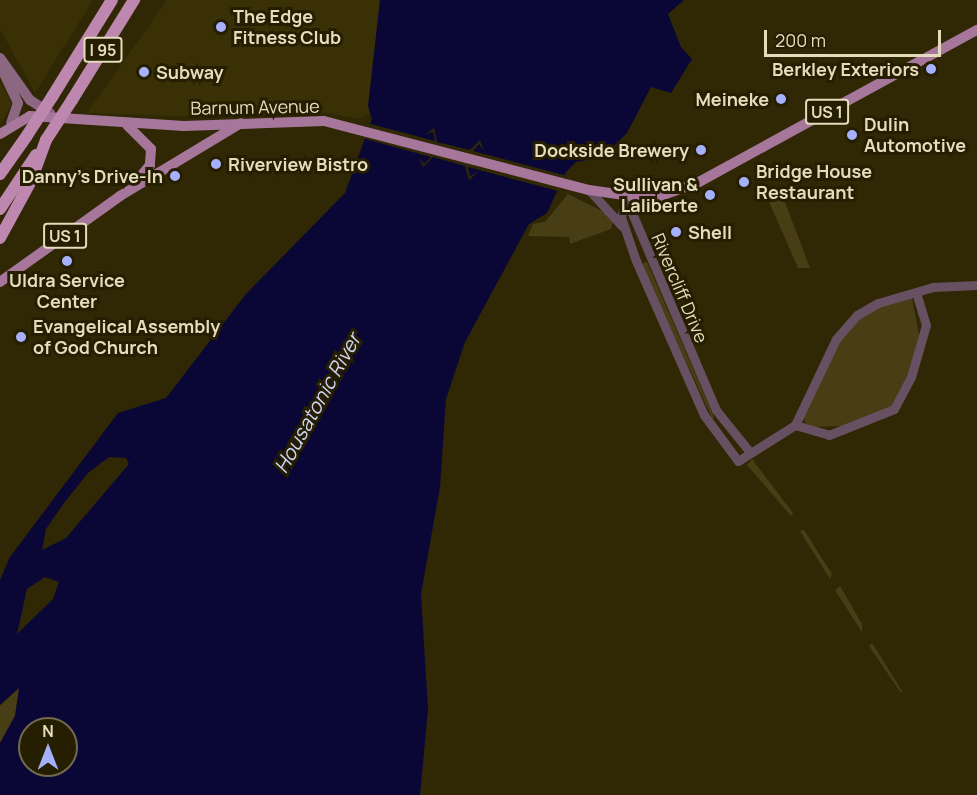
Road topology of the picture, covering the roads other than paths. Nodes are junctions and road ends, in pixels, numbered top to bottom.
1 (112, 0) edge
2 (134, 0) edge
3 (977, 30) edge
4 (0, 58) edge
5 (0, 65) edge
6 (64, 119) junction
7 (11, 123) junction
8 (123, 123) junction
9 (241, 123) junction
10 (0, 134) edge
11 (46, 140) junction
12 (0, 174) edge
13 (584, 189) junction
14 (130, 190) junction
15 (626, 199) junction
16 (0, 209) edge
17 (623, 228) junction
18 (0, 238) edge
19 (0, 282) edge
20 (977, 285) edge
21 (916, 292) junction
22 (721, 418) junction
23 (711, 424) junction
24 (795, 425) junction
25 (749, 451) junction

1 - 12 highway, I 95, bridge
2 - 11 highway, I 95, bridge
3 - 15 main road, US 1
4 - 6 main road
5 - 7 main road
6 - 7 main road, Barnum Avenue / US 1
6 - 8 main road, Barnum Avenue / US 1
7 - 10 main road
8 - 9 main road, Barnum Avenue / US 1
8 - 14 main road
9 - 13 main road, Barnum Avenue / US 1
9 - 14 main road, US 1
11 - 16 highway, I 95
11 - 18 highway
13 - 15 main road, US 1
13 - 17 street, Rivercliff Drive
14 - 19 main road, US 1
15 - 17 street, Rivercliff Drive
15 - 22 street, Rivercliff Drive
17 - 23 street, Rivercliff Drive
20 - 21 street
21 - 24 street
21 - 24 street
22 - 23 street
22 - 25 street, Rivercliff Drive
23 - 25 street, Rivercliff Drive
24 - 25 street

